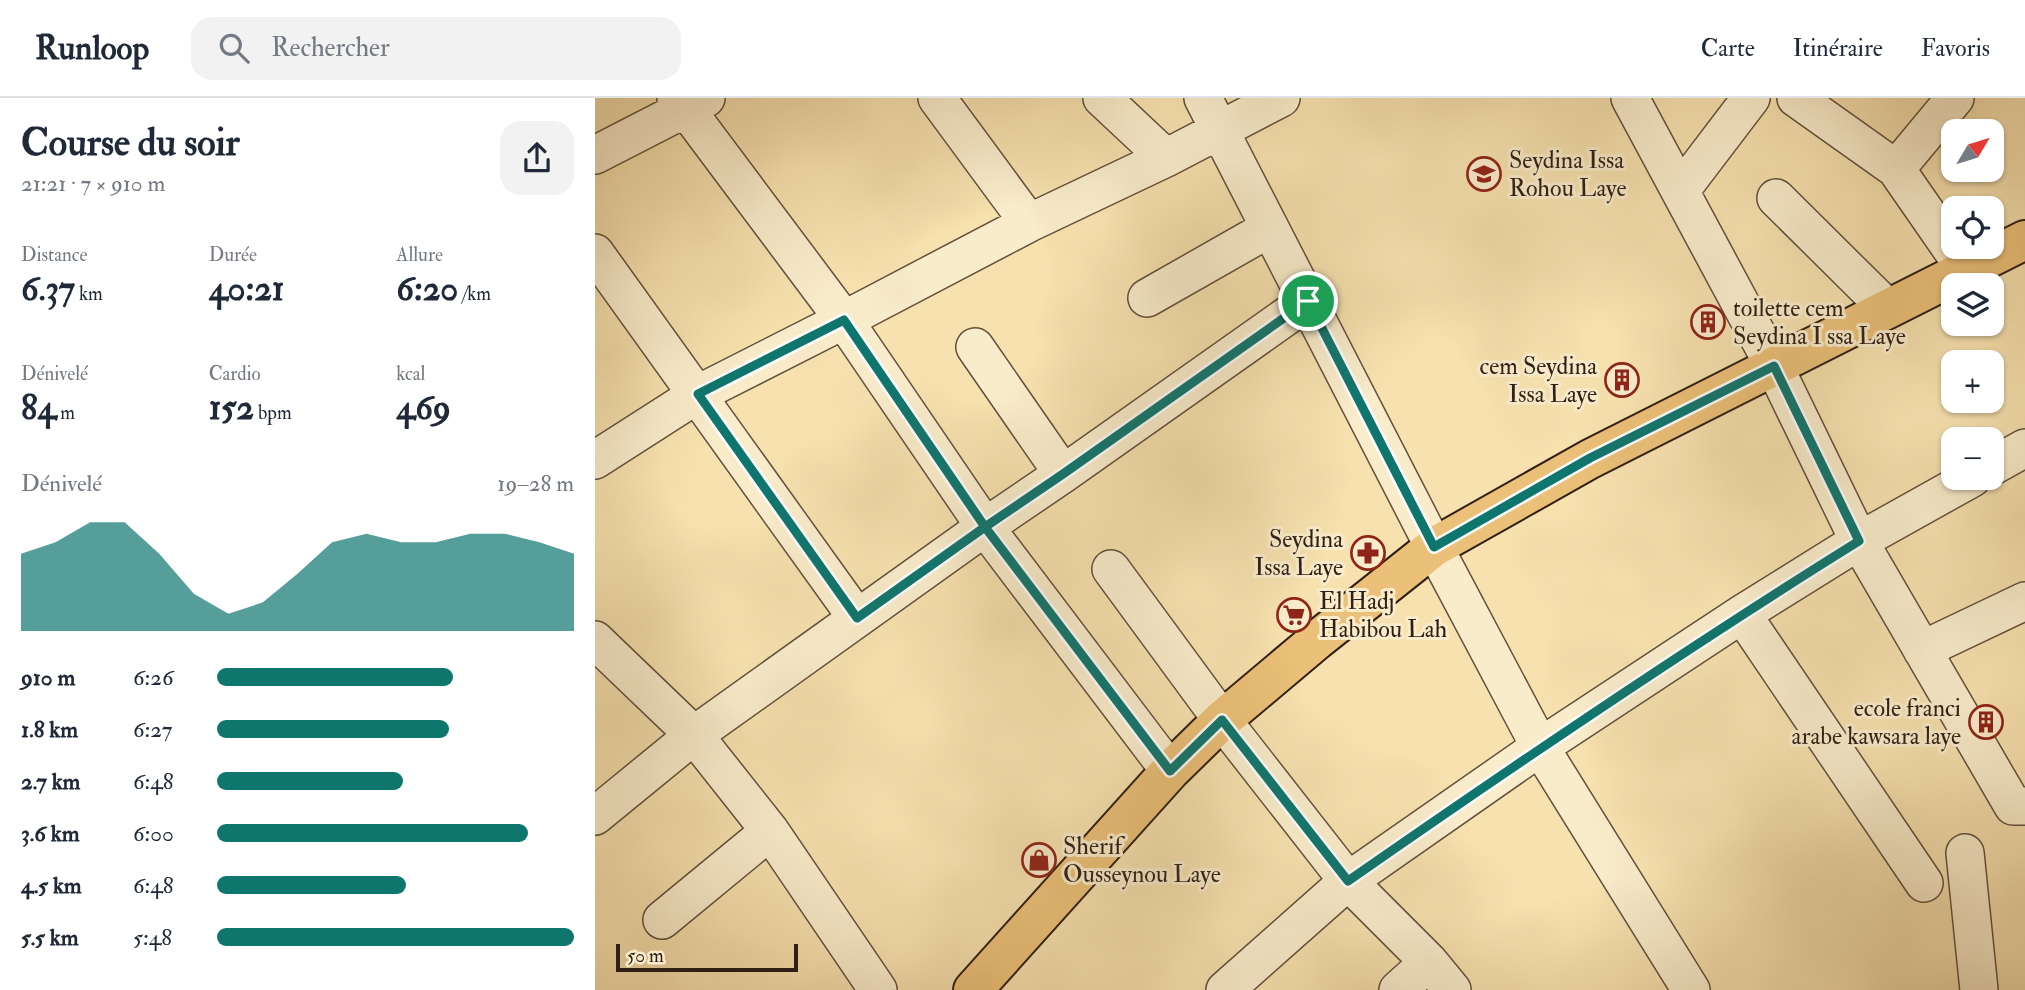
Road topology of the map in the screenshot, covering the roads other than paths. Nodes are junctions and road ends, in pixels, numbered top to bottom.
1 (937, 98) edge
2 (1102, 98) edge
3 (1203, 98) edge
4 (1282, 98) edge
5 (1630, 98) edge
6 (1751, 98) edge
7 (1795, 98) edge
8 (1955, 98) edge
9 (689, 102) edge
10 (1221, 130) junction
11 (595, 155) edge
12 (1166, 158) junction
13 (1896, 169) junction
14 (1681, 190) junction
15 (1776, 198) dead end
16 (1029, 223) junction
17 (1270, 228) junction
18 (2025, 240) edge
19 (595, 253) edge
20 (1966, 270) junction
21 (1147, 298) dead end
22 (1308, 301) junction
23 (1888, 309) junction
24 (844, 320) junction
25 (975, 347) dead end
26 (1774, 366) junction
27 (698, 394) junction
28 (2025, 448) edge
29 (595, 460) edge
30 (2004, 460) edge
31 (1063, 474) junction
32 (1950, 490) edge
33 (985, 527) junction
34 (1859, 541) junction
35 (1434, 547) junction
36 (1111, 569) dead end
37 (2025, 601) edge
38 (1742, 614) junction
39 (857, 618) junction
40 (595, 640) edge
41 (1922, 650) junction
42 (1222, 720) junction
43 (694, 735) junction
44 (1540, 747) junction
45 (1170, 771) junction
46 (2025, 806) edge
47 (595, 816) edge
48 (770, 831) junction
49 (1965, 853) dead end
50 (1348, 881) junction
51 (1924, 883) dead end
52 (662, 920) dead end
53 (1429, 962) junction
54 (878, 990) edge
55 (974, 990) edge
56 (1225, 990) edge
57 (1398, 990) edge
58 (1452, 990) edge
59 (1691, 990) edge
60 (1979, 990) edge

1 - 16 street
2 - 12 street
3 - 10 street
4 - 10 street
5 - 14 street
6 - 14 street
7 - 13 street
8 - 13 street
9 - 11 street
9 - 24 street
10 - 12 street
10 - 17 street
12 - 16 street
13 - 20 street
14 - 26 street
15 - 23 street
16 - 24 street
17 - 21 street
17 - 22 street
18 - 20 main road
19 - 27 street
20 - 23 main road
22 - 31 street
22 - 35 street
23 - 26 main road
24 - 27 street
24 - 33 street
25 - 31 street
26 - 34 street
26 - 35 main road
27 - 29 street
27 - 39 street
28 - 30 street
31 - 33 street
32 - 34 street
33 - 39 street
33 - 45 street
34 - 38 street
34 - 41 street
35 - 42 main road
35 - 44 street
36 - 42 street
37 - 41 street
38 - 44 street
38 - 51 street
39 - 43 street
40 - 43 street
41 - 46 street
42 - 45 main road
42 - 50 street
43 - 47 street
43 - 48 street
44 - 50 street
44 - 59 street
45 - 55 main road
48 - 52 street
48 - 54 street
49 - 60 street
50 - 53 street
50 - 56 street
53 - 57 street
53 - 58 street

